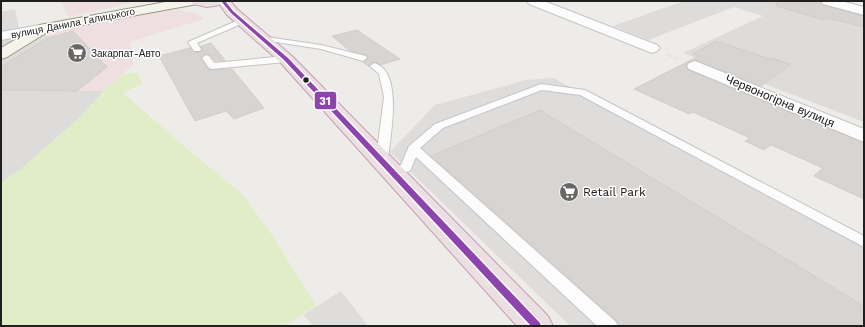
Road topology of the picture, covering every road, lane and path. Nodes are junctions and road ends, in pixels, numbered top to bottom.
1 (192, 1) edge
2 (197, 1) edge
3 (223, 1) edge
4 (533, 1) edge
5 (826, 1) edge
6 (864, 11) edge
7 (244, 22) junction
8 (45, 28) junction
9 (1, 36) edge
10 (263, 38) junction
11 (652, 48) joint
12 (197, 49) dead end
13 (1, 54) edge
14 (206, 58) dead end
15 (363, 58) dead end
16 (286, 59) junction
17 (374, 66) dead end
18 (695, 66) joint
19 (864, 136) edge
20 (413, 148) junction
21 (387, 165) junction
22 (864, 242) edge
23 (538, 326) edge
24 (609, 326) edge

1 - 8 street, вулиця Данила Галицького
2 - 3 highway
3 - 7 highway
4 - 11 street
5 - 6 street
7 - 10 highway
7 - 12 lane
8 - 9 street, вулиця Данила Галицького
8 - 13 street
10 - 15 lane
10 - 16 highway
11 - 18 path
14 - 16 lane
16 - 21 highway
17 - 21 lane
18 - 19 street, Червоногірна вулиця
20 - 21 lane
20 - 22 lane
20 - 24 lane
21 - 23 highway

